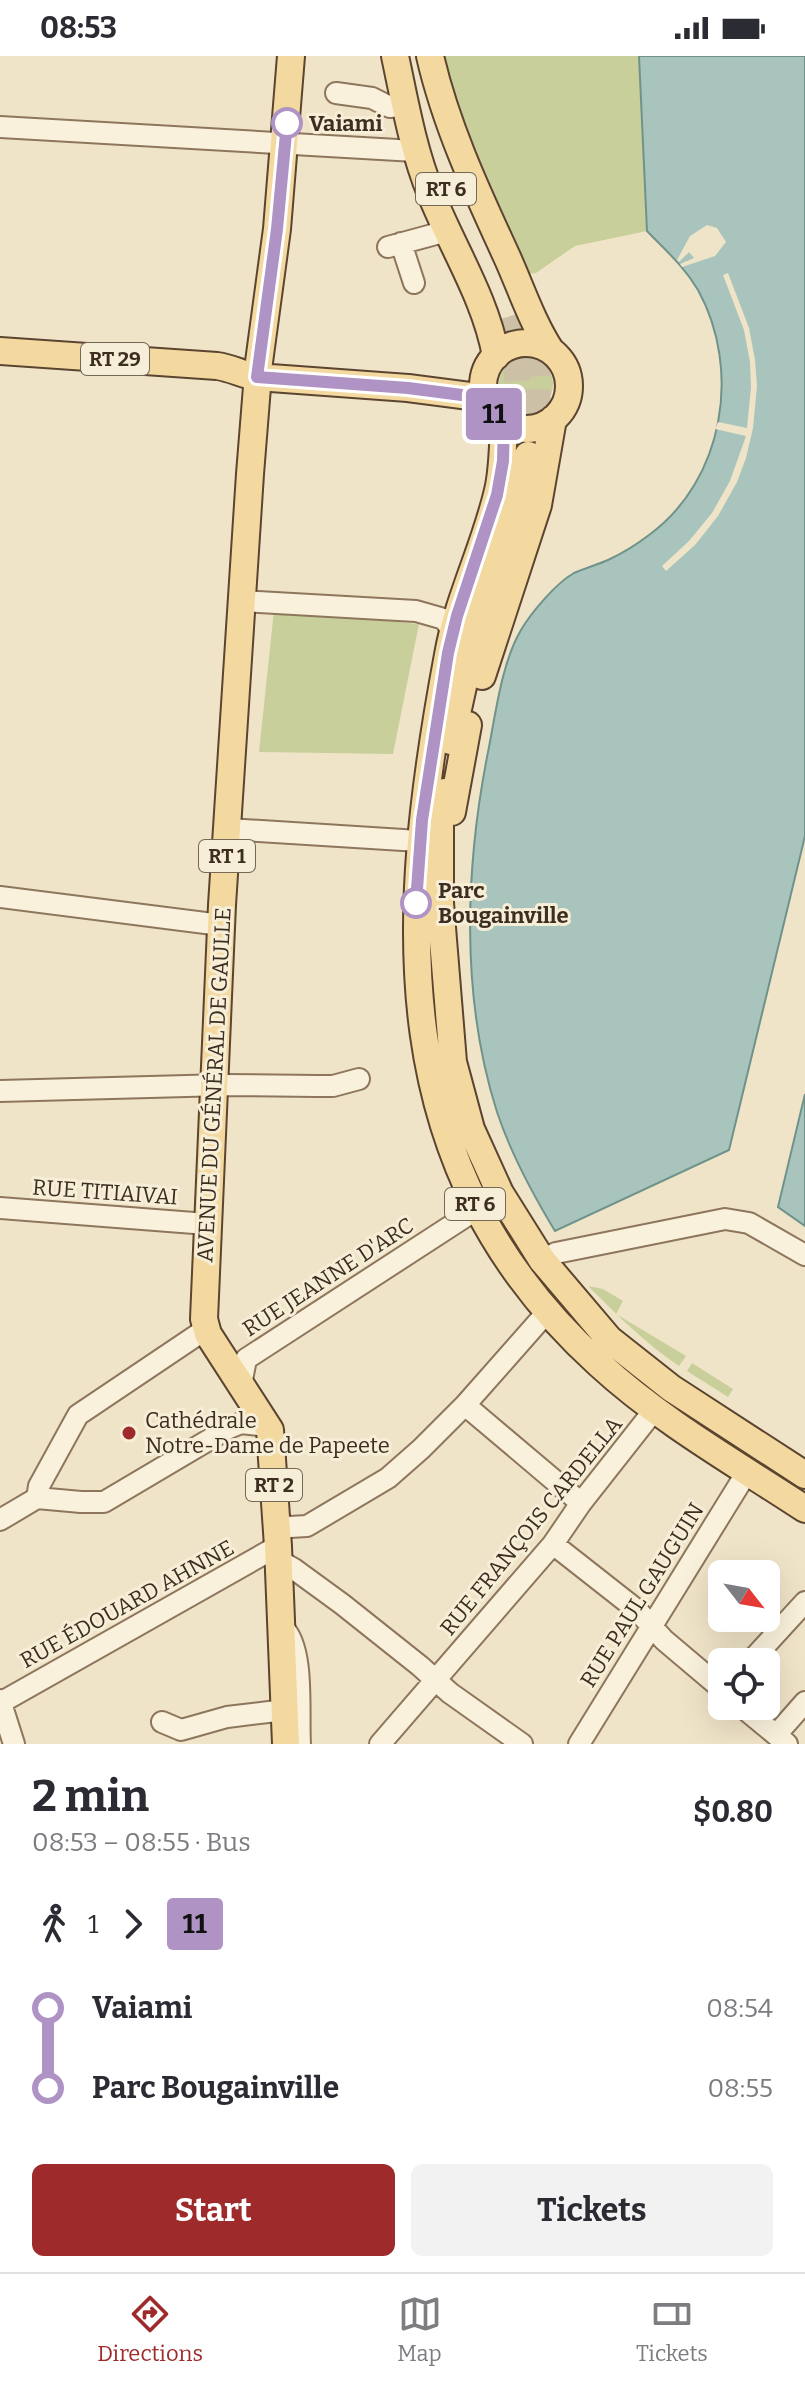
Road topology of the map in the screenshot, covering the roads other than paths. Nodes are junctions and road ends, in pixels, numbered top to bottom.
1 (291, 56) edge
2 (396, 56) edge
3 (420, 56) edge
4 (430, 56) edge
5 (336, 93) dead end
6 (405, 105) junction
7 (0, 127) edge
8 (285, 144) junction
9 (415, 151) junction
10 (447, 231) junction
11 (414, 283) dead end
12 (0, 351) edge
13 (551, 351) junction
14 (491, 363) junction
15 (258, 370) junction
16 (485, 398) junction
17 (553, 419) junction
18 (504, 423) junction
19 (242, 601) junction
20 (453, 632) junction
21 (431, 759) junction
22 (228, 829) junction
23 (419, 841) junction
24 (0, 897) edge
25 (440, 903) junction
26 (221, 925) junction
27 (359, 1079) dead end
28 (213, 1085) junction
29 (0, 1091) edge
30 (0, 1208) edge
31 (477, 1209) junction
32 (207, 1224) junction
33 (805, 1255) edge
34 (542, 1260) junction
35 (548, 1311) junction
36 (228, 1358) junction
37 (465, 1405) junction
38 (655, 1409) junction
39 (268, 1426) junction
40 (747, 1472) junction
41 (805, 1475) edge
42 (37, 1498) junction
43 (581, 1503) junction
44 (805, 1509) edge
45 (0, 1520) edge
46 (278, 1544) junction
47 (553, 1544) junction
48 (801, 1614) edge
49 (650, 1625) junction
50 (281, 1626) junction
51 (765, 1648) edge
52 (708, 1677) edge
53 (438, 1682) junction
54 (0, 1702) edge
55 (805, 1702) edge
56 (285, 1710) junction
57 (758, 1720) edge
58 (162, 1722) dead end
59 (781, 1739) edge
60 (14, 1744) edge
61 (286, 1744) edge
62 (300, 1744) edge
63 (380, 1744) edge
64 (522, 1744) edge
65 (579, 1744) edge

1 - 8 main road, RT 1
2 - 3 main road, RT 6
2 - 6 main road
4 - 13 main road
5 - 6 street
6 - 9 main road
7 - 8 street
8 - 9 street
8 - 15 main road, RT 1
9 - 10 main road
10 - 11 street
10 - 14 main road
12 - 15 main road, RT 29
13 - 14 main road
13 - 17 main road
14 - 15 main road, RT 29
14 - 16 main road
15 - 16 main road, RT 29
15 - 19 main road, AVENUE DU GÉNÉRAL DE GAULLE / RT 1
16 - 18 main road
17 - 18 main road
17 - 25 main road
18 - 20 main road
19 - 20 street
19 - 22 main road, AVENUE DU GÉNÉRAL DE GAULLE / RT 1
20 - 21 main road
21 - 23 main road, RT 6
21 - 25 main road, RT 6
22 - 23 street
22 - 26 main road, AVENUE DU GÉNÉRAL DE GAULLE / RT 1
23 - 31 main road, RT 6
24 - 26 street
25 - 34 main road, RT 6
26 - 28 main road, AVENUE DU GÉNÉRAL DE GAULLE / RT 1
27 - 28 street
28 - 29 street
28 - 32 main road, AVENUE DU GÉNÉRAL DE GAULLE / RT 1
30 - 32 street, RUE TITIAIVAI
31 - 35 main road, RT 6
31 - 36 street, RUE JEANNE D'ARC
32 - 36 main road, AVENUE DU GÉNÉRAL DE GAULLE / RT 1
33 - 34 street
34 - 41 main road, RT 6
35 - 37 street
35 - 38 main road, RT 6
36 - 39 main road, RT 2
36 - 42 street, RUE JEANNE D'ARC
37 - 43 street
37 - 46 street
38 - 40 main road, RT 6
38 - 43 street, RUE FRANÇOIS CARDELLA
39 - 42 street
39 - 46 main road, RT 2
40 - 44 main road, RT 6
40 - 49 street, RUE PAUL GAUGUIN
42 - 45 street
43 - 47 street, RUE FRANÇOIS CARDELLA
46 - 50 main road, RT 2
46 - 53 street
46 - 54 street, RUE ÉDOUARD AHNNE
47 - 49 street
47 - 53 street, RUE FRANÇOIS CARDELLA
48 - 51 street
49 - 52 street
49 - 65 street, RUE PAUL GAUGUIN
50 - 56 main road, RT 2
50 - 62 street
53 - 63 street, RUE FRANÇOIS CARDELLA
53 - 64 street
54 - 60 street
55 - 59 street
56 - 58 street
56 - 61 main road, RT 2
57 - 59 street

